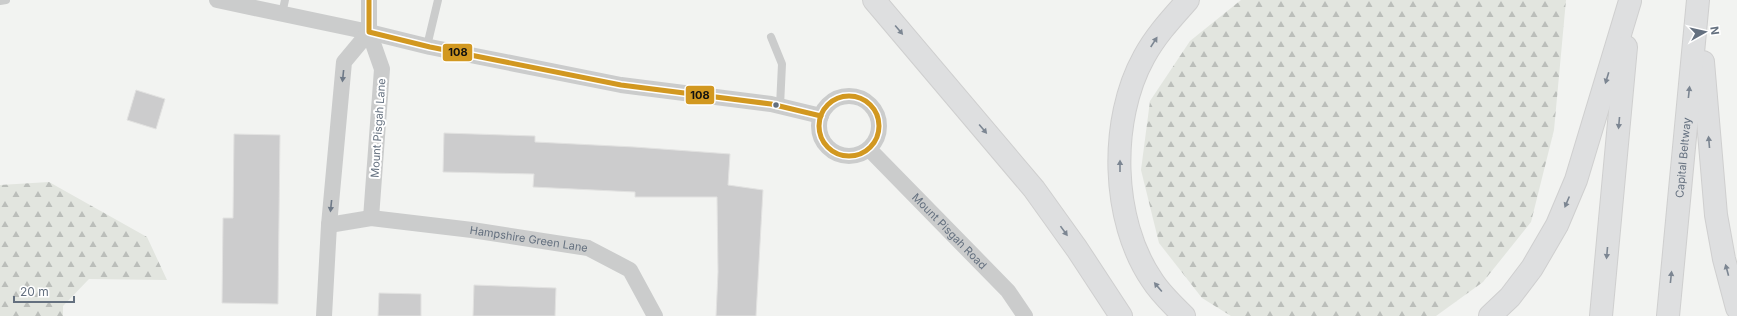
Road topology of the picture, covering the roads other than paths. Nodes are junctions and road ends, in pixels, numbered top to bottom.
1 (6, 0) edge
2 (369, 0) edge
3 (438, 0) edge
4 (874, 0) edge
5 (1188, 0) edge
6 (1630, 0) edge
7 (1699, 0) edge
8 (0, 1) edge
9 (227, 1) edge
10 (284, 7) edge
11 (369, 32) junction
12 (771, 37) dead end
13 (427, 46) junction
14 (780, 106) junction
15 (821, 116) junction
16 (869, 150) junction
17 (371, 218) junction
18 (329, 225) junction
19 (1077, 249) junction
20 (1737, 308) edge
21 (324, 316) edge
22 (655, 316) edge
23 (1025, 316) edge
24 (1112, 316) edge
25 (1121, 316) edge
26 (1184, 316) edge
27 (1490, 316) edge
28 (1601, 316) edge
29 (1668, 316) edge

1 - 8 lane
2 - 11 street, Mount Pisgah Lane
3 - 13 lane
4 -> 19 highway
26 -> 5 highway
6 -> 27 highway
6 -> 28 highway
20 -> 7 highway
29 -> 7 highway, Capital Beltway
9 - 10 street
10 - 11 street
11 - 13 street
11 - 17 street, Mount Pisgah Lane
11 -> 18 street
12 - 14 lane
13 - 14 street
14 - 15 street
15 - 16 street
15 - 16 street
16 - 23 street, Mount Pisgah Road
17 - 18 street
17 - 22 street, Hampshire Green Lane
18 - 21 street
19 - 24 highway
19 - 25 highway

